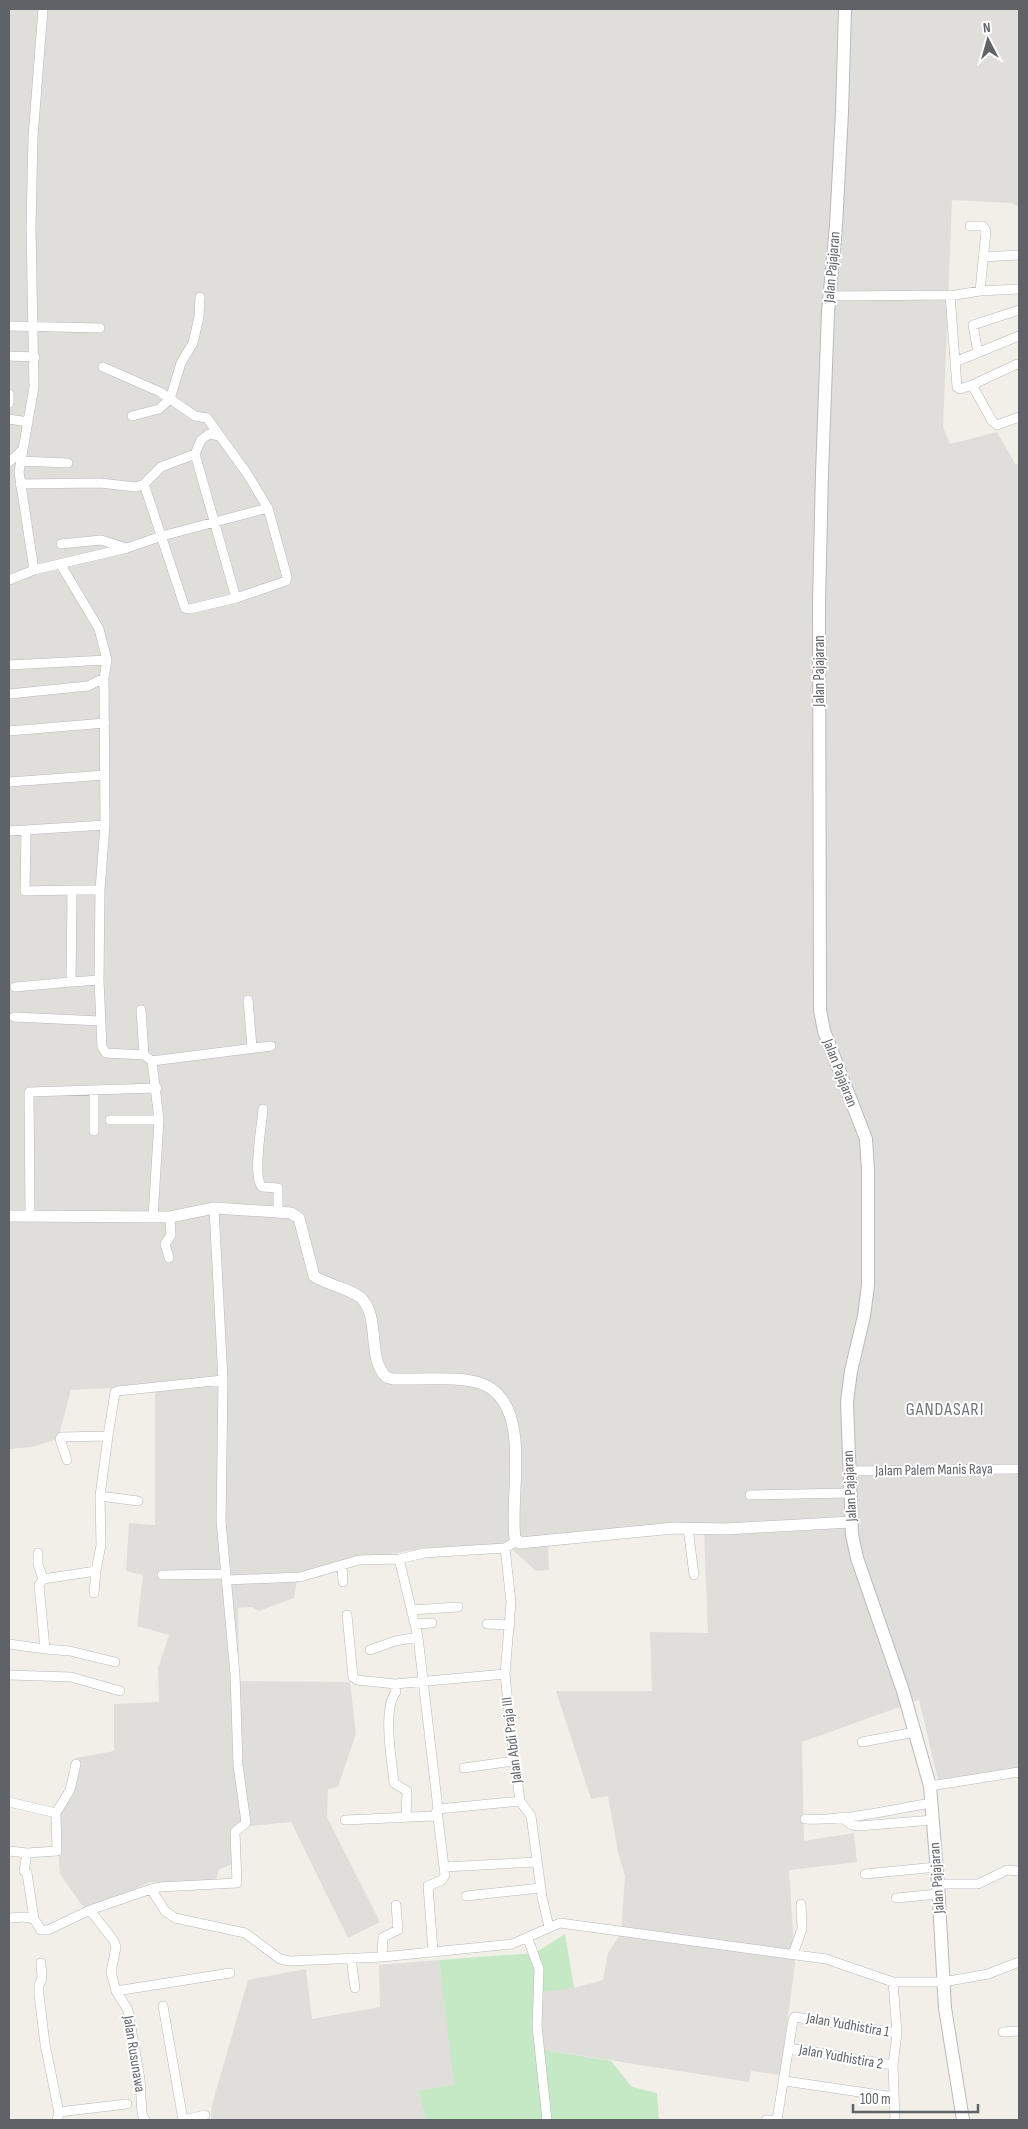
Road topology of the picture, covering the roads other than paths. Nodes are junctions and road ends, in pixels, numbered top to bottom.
1 (43, 9) edge
2 (845, 9) edge
3 (970, 226) dead end
4 (1019, 255) edge
5 (984, 257) junction
6 (1019, 289) edge
7 (980, 291) junction
8 (950, 295) junction
9 (830, 296) junction
10 (200, 297) dead end
11 (1019, 310) edge
12 (9, 326) edge
13 (34, 326) junction
14 (100, 328) dead end
15 (1019, 336) edge
16 (978, 353) junction
17 (9, 356) edge
18 (35, 357) junction
19 (955, 362) junction
20 (1017, 364) dead end
21 (103, 367) dead end
22 (972, 385) junction
23 (9, 394) edge
24 (170, 399) junction
25 (9, 403) edge
26 (132, 416) dead end
27 (1019, 417) edge
28 (9, 419) edge
29 (28, 422) junction
30 (220, 436) junction
31 (195, 454) junction
32 (21, 456) junction
33 (9, 462) edge
34 (68, 463) dead end
35 (20, 484) junction
36 (144, 484) junction
37 (268, 508) junction
38 (214, 524) junction
39 (162, 536) junction
40 (60, 544) dead end
41 (126, 548) junction
42 (61, 565) junction
43 (34, 570) junction
44 (9, 580) edge
45 (236, 598) junction
46 (107, 660) junction
47 (9, 665) edge
48 (104, 678) junction
49 (9, 694) edge
50 (105, 723) junction
51 (9, 731) edge
52 (105, 775) junction
53 (9, 782) edge
54 (106, 825) junction
55 (26, 830) junction
56 (9, 831) edge
57 (72, 890) junction
58 (100, 890) junction
59 (99, 980) junction
60 (71, 982) junction
61 (15, 987) dead end
62 (248, 1000) dead end
63 (141, 1010) dead end
64 (14, 1017) dead end
65 (100, 1021) junction
66 (270, 1046) dead end
67 (252, 1048) junction
68 (144, 1055) junction
69 (152, 1061) junction
70 (156, 1088) junction
71 (94, 1090) junction
72 (263, 1108) dead end
73 (110, 1120) dead end
74 (159, 1120) junction
75 (94, 1131) dead end
76 (214, 1208) junction
77 (278, 1211) junction
78 (9, 1216) edge
79 (30, 1216) junction
80 (153, 1217) junction
81 (170, 1217) junction
82 (169, 1258) dead end
83 (223, 1380) junction
84 (108, 1436) junction
85 (67, 1460) dead end
86 (1019, 1469) edge
87 (849, 1471) junction
88 (850, 1493) junction
89 (750, 1495) dead end
90 (100, 1496) junction
91 (138, 1501) dead end
92 (851, 1522) junction
93 (688, 1528) junction
94 (517, 1541) junction
95 (505, 1548) junction
96 (38, 1552) dead end
97 (399, 1559) junction
98 (342, 1566) junction
99 (96, 1571) junction
100 (162, 1575) dead end
101 (694, 1575) dead end
102 (226, 1577) junction
103 (43, 1579) junction
104 (343, 1582) dead end
105 (94, 1594) dead end
106 (458, 1607) dead end
107 (411, 1610) junction
108 (347, 1615) dead end
109 (415, 1624) junction
110 (432, 1624) dead end
111 (487, 1624) dead end
112 (510, 1625) junction
113 (418, 1637) junction
114 (9, 1644) edge
115 (45, 1649) junction
116 (370, 1650) dead end
117 (115, 1662) dead end
118 (505, 1674) junction
119 (9, 1675) edge
120 (425, 1682) junction
121 (395, 1684) junction
122 (120, 1690) dead end
123 (915, 1732) junction
124 (862, 1742) dead end
125 (514, 1761) junction
126 (76, 1764) dead end
127 (464, 1768) dead end
128 (1019, 1772) edge
129 (930, 1786) junction
130 (520, 1801) junction
131 (9, 1802) edge
132 (931, 1803) junction
133 (438, 1809) junction
134 (56, 1813) junction
135 (406, 1817) junction
136 (842, 1817) junction
137 (805, 1819) dead end
138 (345, 1820) dead end
139 (933, 1820) junction
140 (9, 1851) edge
141 (27, 1853) junction
142 (536, 1862) junction
143 (937, 1867) junction
144 (444, 1868) junction
145 (1019, 1871) edge
146 (865, 1874) dead end
147 (540, 1888) junction
148 (151, 1889) junction
149 (938, 1889) junction
150 (466, 1896) dead end
151 (896, 1898) dead end
152 (396, 1904) dead end
153 (801, 1904) dead end
154 (90, 1910) junction
155 (9, 1918) edge
156 (34, 1919) junction
157 (549, 1927) junction
158 (528, 1939) junction
159 (433, 1952) junction
160 (793, 1954) junction
161 (382, 1957) junction
162 (351, 1958) junction
163 (1019, 1962) edge
164 (41, 1963) dead end
165 (230, 1972) dead end
166 (893, 1982) junction
167 (943, 1982) junction
168 (355, 1988) dead end
169 (116, 1991) junction
170 (163, 2006) dead end
171 (1019, 2030) edge
172 (1003, 2032) dead end
173 (897, 2033) junction
174 (789, 2048) junction
175 (893, 2065) junction
176 (785, 2081) junction
177 (894, 2097) junction
178 (127, 2104) dead end
179 (205, 2115) dead end
180 (58, 2117) edge
181 (146, 2120) edge
182 (183, 2120) edge
183 (547, 2120) edge
184 (777, 2120) edge
185 (895, 2120) edge
186 (964, 2120) edge

1 - 13 street
2 - 9 main road, Jalan Pajajaran
3 - 5 street
4 - 5 street
5 - 7 street
6 - 7 street
7 - 8 street
8 - 9 street
8 - 19 street
9 - 87 main road, Jalan Pajajaran
10 - 24 street
11 - 16 street
12 - 13 street
13 - 14 street
13 - 18 street
15 - 16 street
16 - 19 street
17 - 18 street
18 - 29 street
19 - 22 street
20 - 22 street
21 - 24 street
22 - 27 street
23 - 25 street
24 - 26 street
24 - 30 street
28 - 29 street
29 - 32 street
30 - 31 street
30 - 37 street
31 - 36 street
31 - 38 street
32 - 33 street
32 - 34 street
32 - 35 street
35 - 36 street
35 - 43 street
36 - 39 street
37 - 38 street
37 - 45 street
38 - 39 street
38 - 45 street
39 - 41 street
39 - 45 street
40 - 41 street
41 - 42 street
42 - 43 street
42 - 46 street
43 - 44 street
46 - 47 street
46 - 48 street
48 - 49 street
48 - 50 street
50 - 51 street
50 - 52 street
52 - 53 street
52 - 54 street
54 - 55 street
54 - 58 street
55 - 56 street
55 - 57 street
57 - 58 street
57 - 60 street
58 - 59 street
59 - 60 street
59 - 65 street
60 - 61 street
62 - 67 street
63 - 68 street
64 - 65 street
65 - 68 street
66 - 67 street
67 - 69 street
68 - 69 street
69 - 70 street
70 - 71 street
70 - 74 street
71 - 75 street
71 - 79 street
72 - 77 street
73 - 74 street
74 - 80 street
76 - 77 street
76 - 81 street
76 - 83 street
77 - 94 street
78 - 79 street
79 - 80 street
80 - 81 street
81 - 82 street
83 - 84 street
83 - 102 street
84 - 85 street
84 - 90 street
86 - 87 street, Jalam Palem Manis Raya
87 - 88 main road, Jalan Pajajaran
88 - 89 street
88 - 92 main road, Jalan Pajajaran
90 - 91 street
90 - 99 street
92 - 93 street
92 - 123 main road, Jalan Pajajaran
93 - 94 street
93 - 101 street
94 - 95 street
95 - 97 street
95 - 112 street, Jalan Abdi Praja III
96 - 103 street
97 - 98 street
97 - 107 street
98 - 102 street
98 - 104 street
99 - 103 street
99 - 105 street
100 - 102 street
102 - 148 street
103 - 115 street
106 - 107 street
107 - 109 street
108 - 121 street
109 - 110 street
109 - 113 street
111 - 112 street
112 - 118 street, Jalan Abdi Praja III
113 - 116 street
113 - 120 street
114 - 115 street
115 - 117 street
118 - 120 street
118 - 125 street, Jalan Abdi Praja III
119 - 122 street
120 - 121 street
120 - 133 street
121 - 135 street
123 - 124 street
123 - 129 main road, Jalan Pajajaran
125 - 127 street
125 - 130 street, Jalan Abdi Praja III
126 - 134 street
128 - 129 street
129 - 132 main road, Jalan Pajajaran
130 - 133 street
130 - 142 street, Jalan Abdi Praja III
131 - 134 street
132 - 136 street
132 - 139 main road, Jalan Pajajaran
133 - 135 street
133 - 144 street
134 - 141 street
135 - 138 street
136 - 137 street
136 - 139 street
139 - 143 main road, Jalan Pajajaran
140 - 141 street
141 - 156 street
142 - 144 street
142 - 147 street, Jalan Abdi Praja III
143 - 146 street
143 - 149 main road, Jalan Pajajaran
144 - 159 street
145 - 149 street
147 - 150 street
147 - 157 street, Jalan Abdi Praja III
148 - 154 street
148 - 162 street
149 - 151 street
149 - 167 main road, Jalan Pajajaran
152 - 161 street
153 - 160 street
154 - 156 street
154 - 169 street, Jalan Rusunawa
155 - 156 street
157 - 158 street
157 - 160 street
158 - 159 street
158 - 183 street
159 - 161 street
160 - 166 street
161 - 162 street
162 - 168 street
163 - 167 street
164 - 180 street
165 - 169 street
166 - 167 street
166 - 173 street
167 - 186 main road, Jalan Pajajaran
169 - 181 street, Jalan Rusunawa
170 - 182 street
171 - 172 street
173 - 174 street, Jalan Yudhistira 1
173 - 175 street
174 - 175 street, Jalan Yudhistira 2
174 - 176 street
175 - 177 street
176 - 177 street
176 - 184 street
177 - 185 street
178 - 180 street
179 - 182 street

